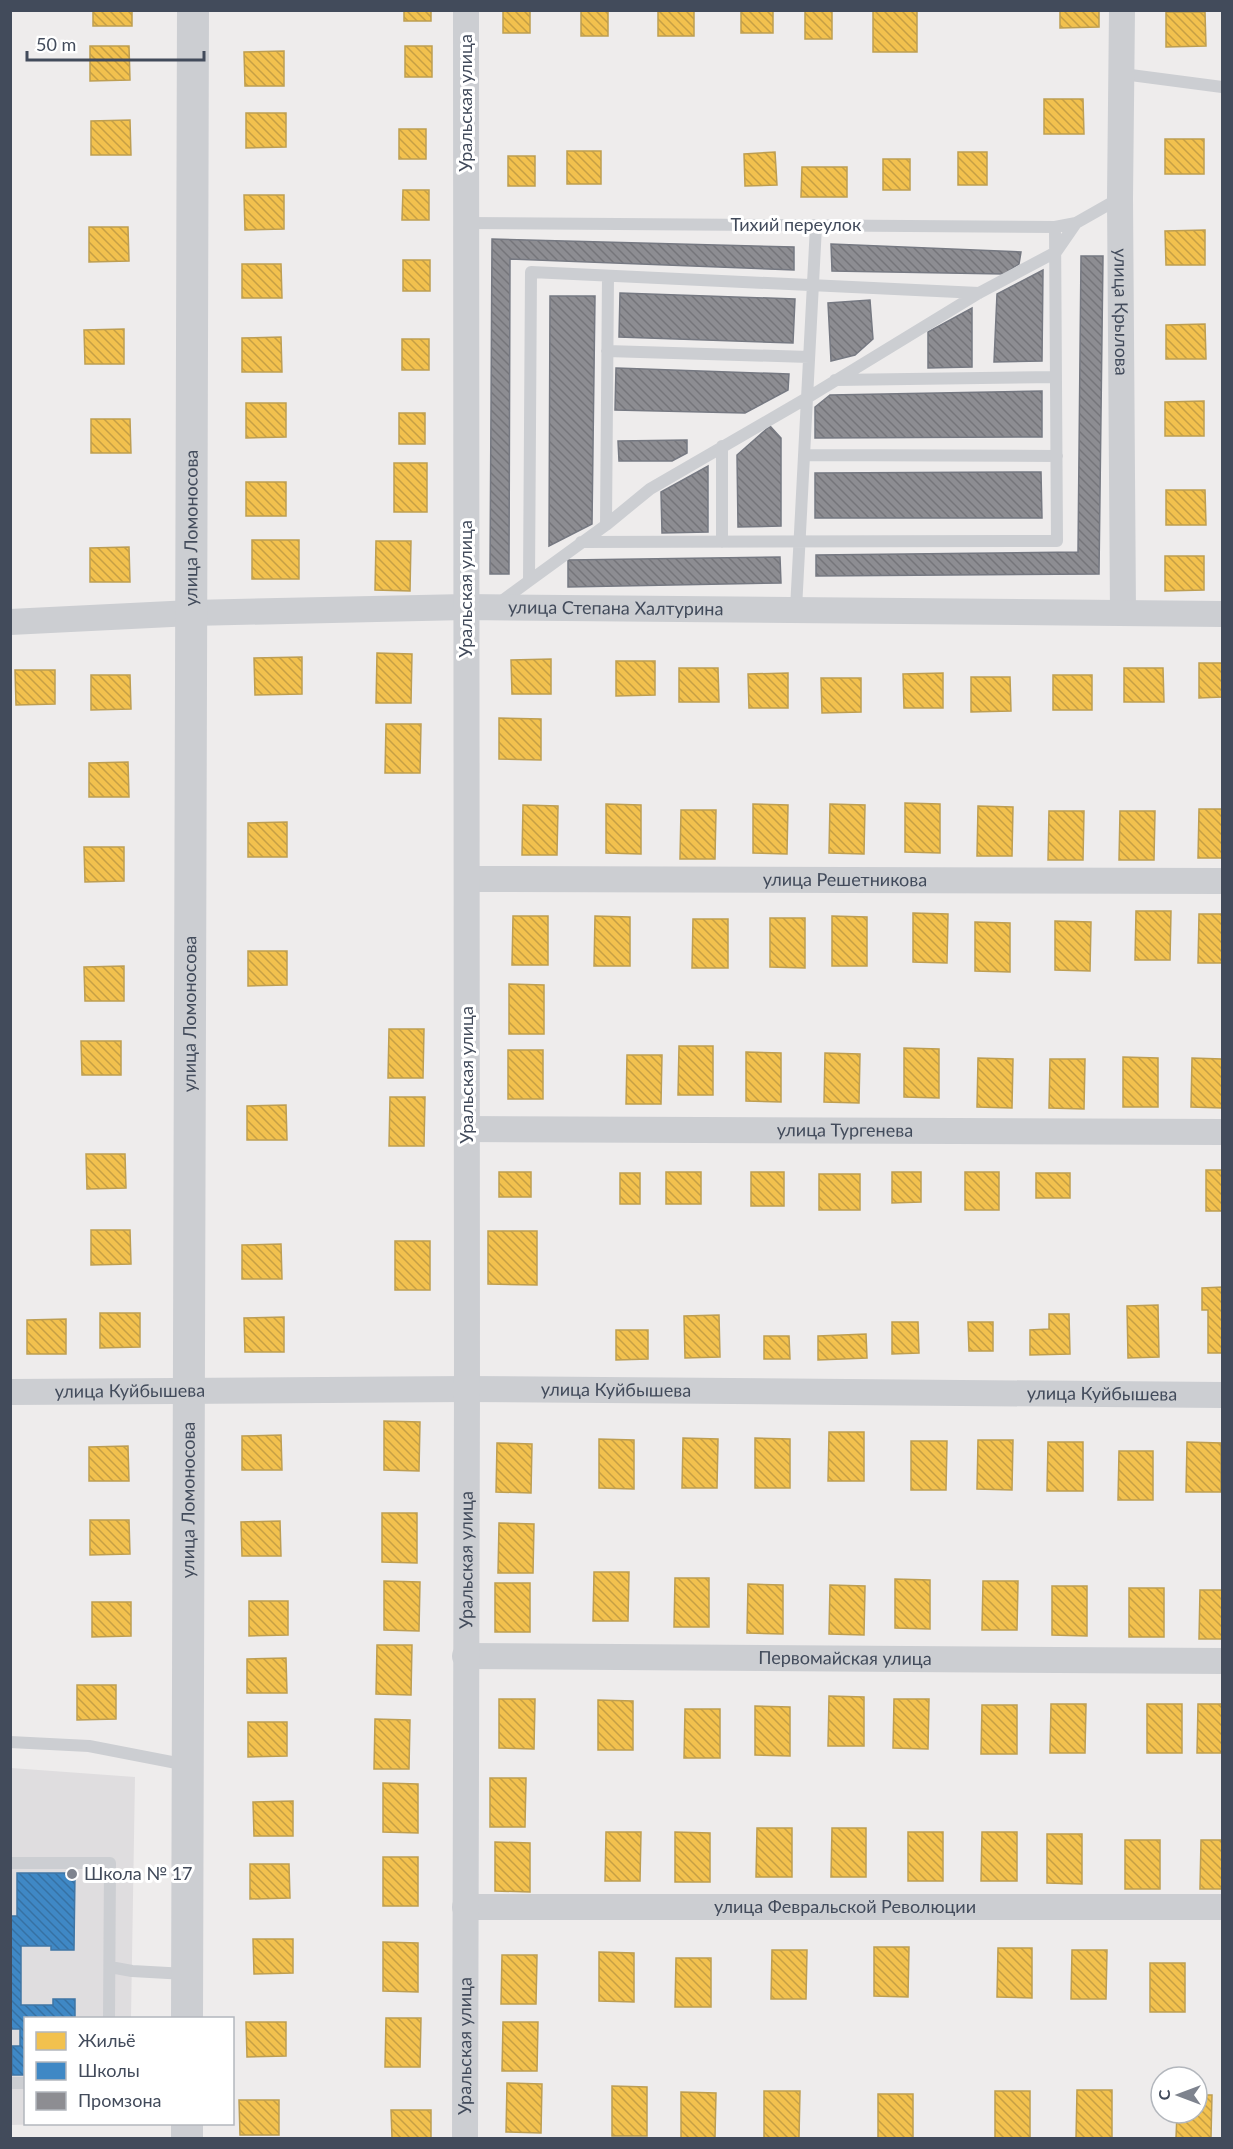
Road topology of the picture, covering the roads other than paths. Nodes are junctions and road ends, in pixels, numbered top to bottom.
1 (193, 10) edge
2 (465, 10) edge
3 (1122, 10) edge
4 (1123, 74) junction
5 (1222, 87) edge
6 (1120, 198) junction
7 (1076, 223) junction
8 (466, 224) junction
9 (816, 226) junction
10 (1055, 227) junction
11 (1056, 252) junction
12 (608, 276) junction
13 (813, 285) junction
14 (979, 293) junction
15 (607, 351) junction
16 (809, 357) junction
17 (1056, 377) junction
18 (835, 380) junction
19 (807, 398) junction
20 (722, 446) junction
21 (804, 455) junction
22 (1057, 456) junction
23 (606, 525) junction
24 (581, 542) junction
25 (722, 542) junction
26 (799, 542) junction
27 (530, 580) junction
28 (466, 607) junction
29 (493, 607) junction
30 (796, 609) junction
31 (191, 613) junction
32 (1123, 613) junction
33 (1222, 614) edge
34 (10, 622) edge
35 (467, 879) junction
36 (1222, 881) edge
37 (467, 1129) junction
38 (1222, 1132) edge
39 (467, 1389) junction
40 (189, 1390) junction
41 (10, 1392) edge
42 (1222, 1395) edge
43 (465, 1656) junction
44 (1222, 1661) edge
45 (10, 1742) edge
46 (188, 1766) junction
47 (10, 1863) edge
48 (465, 1907) junction
49 (1222, 1907) edge
50 (110, 1967) junction
51 (188, 1974) junction
52 (109, 2017) edge
53 (187, 2017) edge
54 (465, 2139) edge

1 - 31 street, улица Ломоносова
2 - 8 street, Уральская улица
3 - 4 street, улица Крылова
4 - 5 lane
4 - 6 street, улица Крылова
6 - 7 lane, Тихий переулок
6 - 32 street, улица Крылова
7 - 10 lane, Тихий переулок
7 - 11 lane
8 - 9 lane, Тихий переулок
8 - 28 street, Уральская улица
9 - 10 lane, Тихий переулок
9 - 13 lane
10 - 11 lane
11 - 14 lane
11 - 17 lane
12 - 13 lane
12 - 15 lane
12 - 27 lane
13 - 14 lane
13 - 16 lane
14 - 18 lane
15 - 16 lane
15 - 23 lane
16 - 19 lane
17 - 18 lane
17 - 22 lane
18 - 19 lane
19 - 20 lane
19 - 21 lane
20 - 23 lane
20 - 25 lane
21 - 22 lane
21 - 26 lane
22 - 26 lane
23 - 24 lane
24 - 25 lane
24 - 27 lane
25 - 26 lane
26 - 30 lane
27 - 29 lane
28 - 29 street, улица Степана Халтурина
28 - 31 street, улица Степана Халтурина
28 - 35 street, Уральская улица
29 - 30 street, улица Степана Халтурина
30 - 32 street, улица Степана Халтурина
31 - 34 street, улица Степана Халтурина
31 - 40 street, улица Ломоносова
32 - 33 street, улица Степана Халтурина
35 - 36 street, улица Решетникова
35 - 37 street, Уральская улица
37 - 38 street, улица Тургенева
37 - 39 street, Уральская улица
39 - 40 street, улица Куйбышева
39 - 42 street, улица Куйбышева
39 - 43 street, Уральская улица
40 - 41 street, улица Куйбышева
40 - 46 street, улица Ломоносова
43 - 44 street, Первомайская улица
43 - 48 street, Уральская улица
45 - 46 lane
46 - 51 street, улица Ломоносова
47 - 50 lane
48 - 49 street, улица Февральской Революции
48 - 54 street, Уральская улица
50 - 51 lane
50 - 52 lane
51 - 53 street, улица Ломоносова

